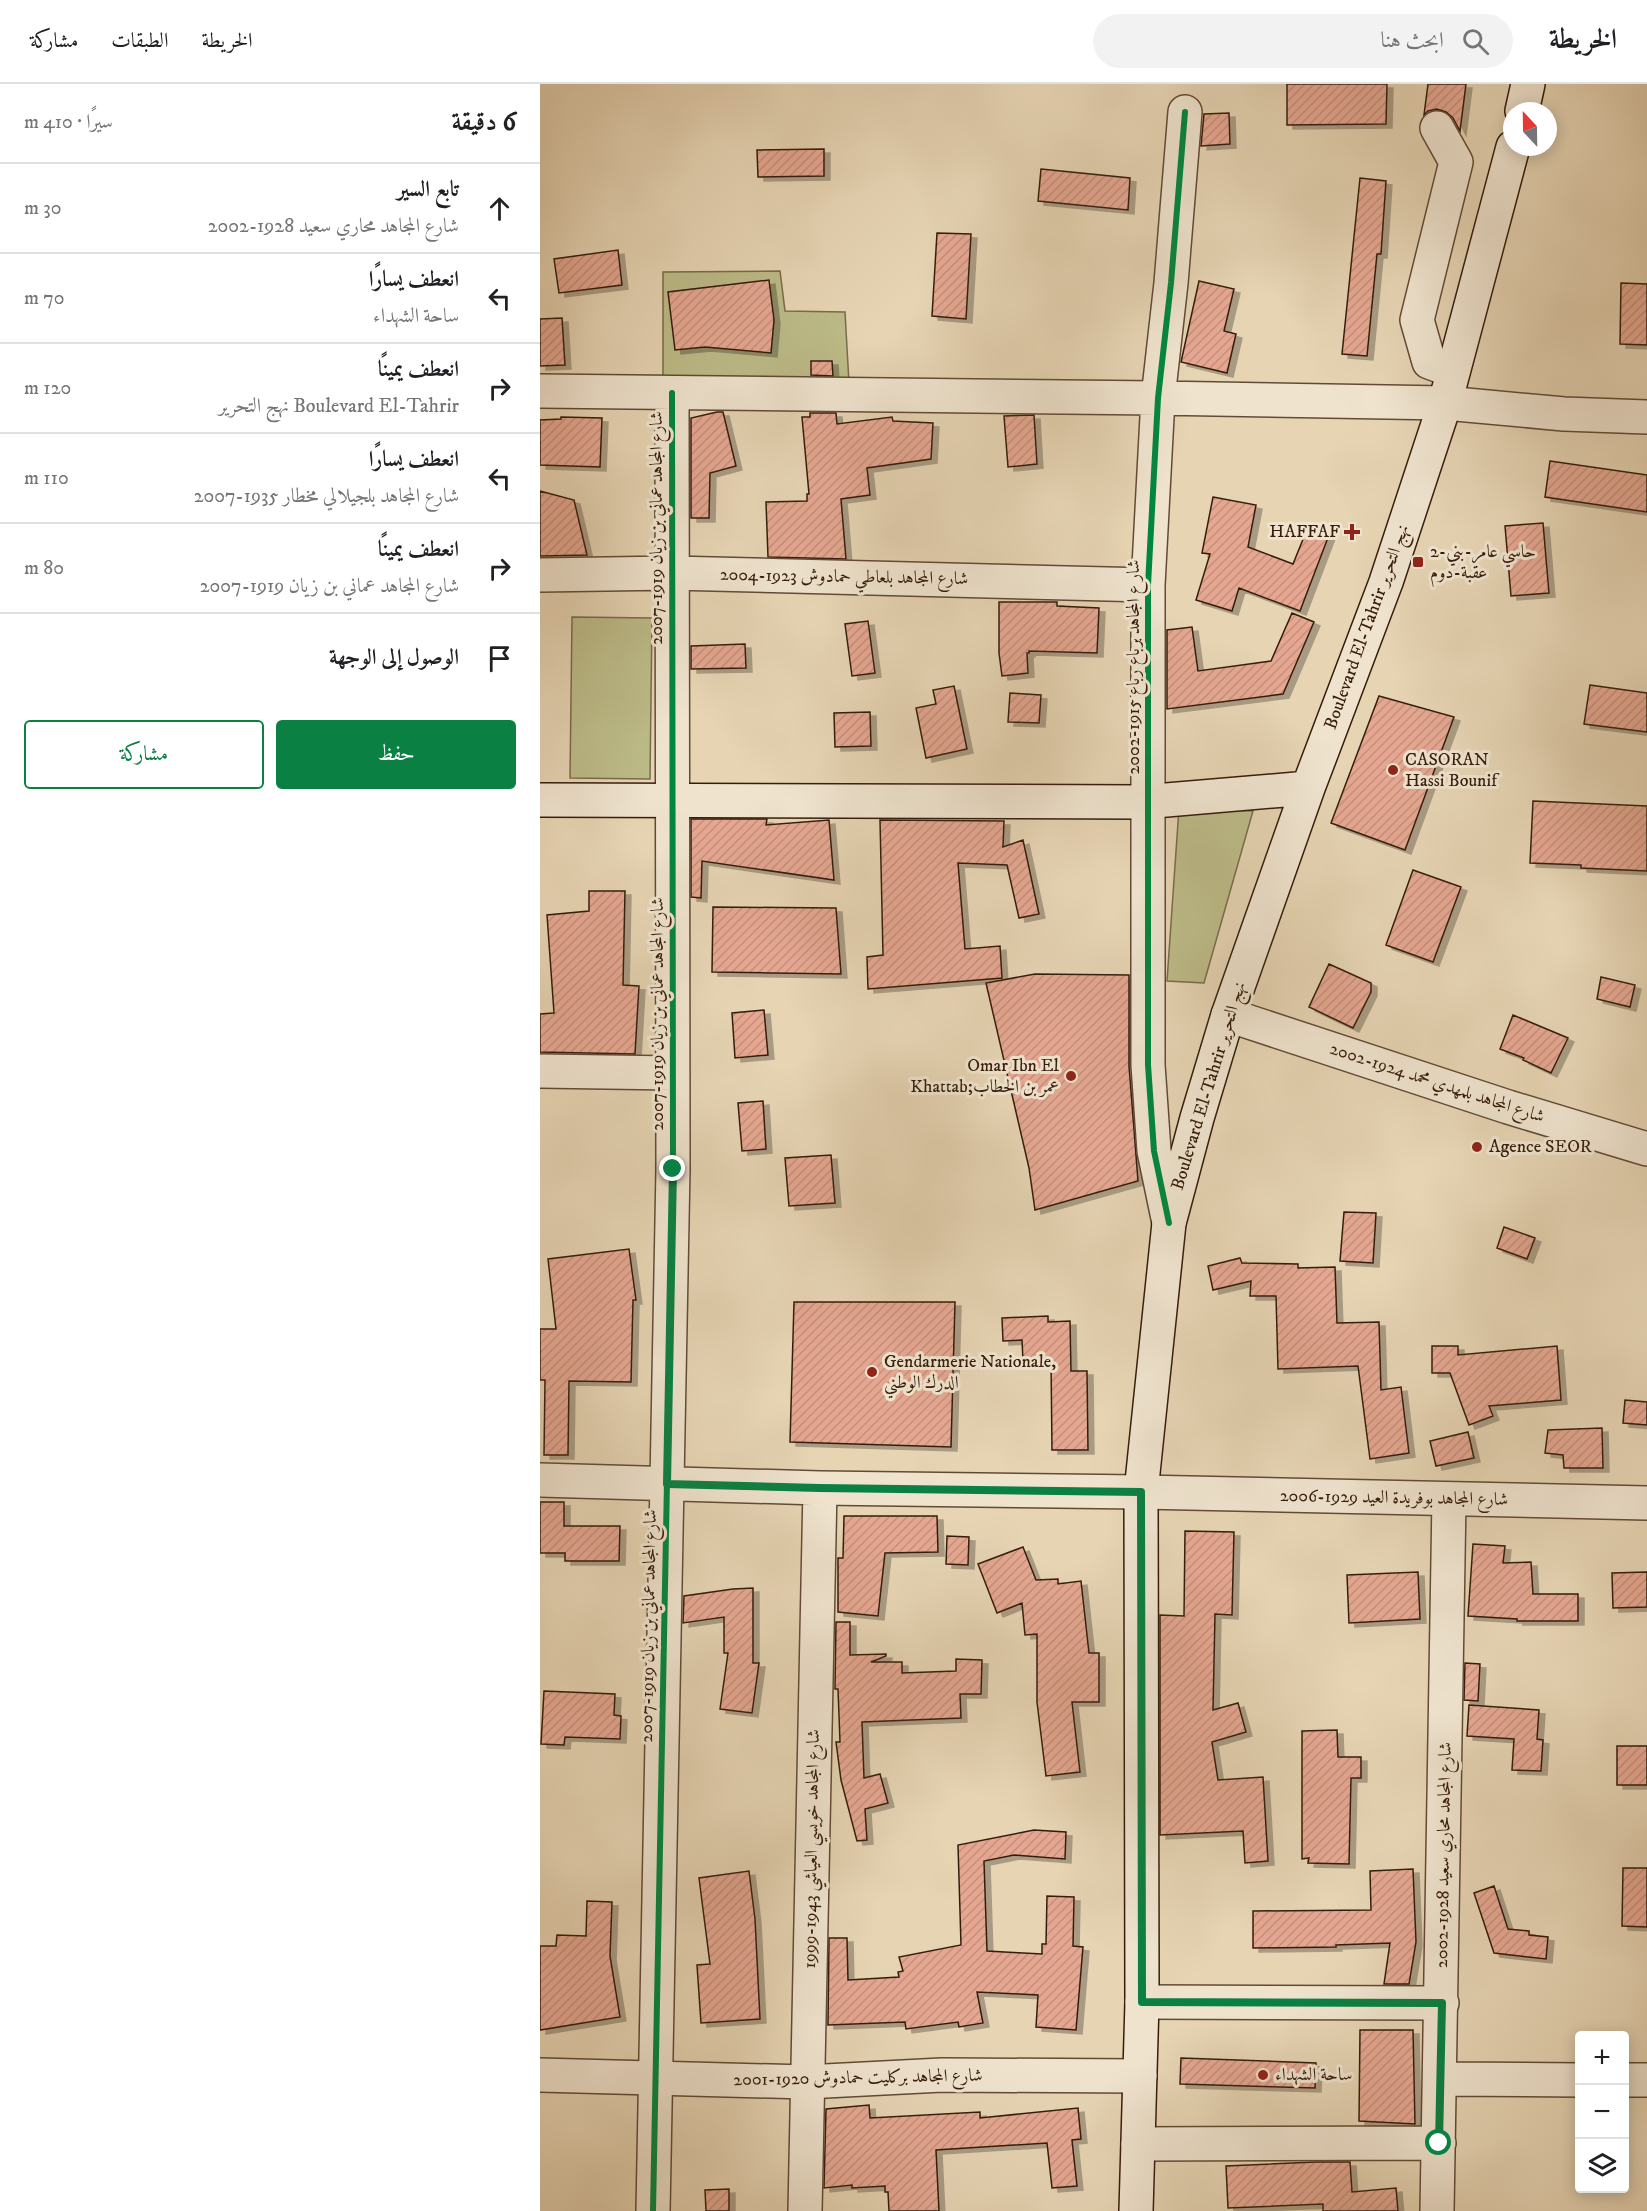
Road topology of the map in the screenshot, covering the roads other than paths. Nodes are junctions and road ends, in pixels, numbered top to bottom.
1 (1528, 84) edge
2 (1524, 102) edge
3 (1185, 112) dead end
4 (1437, 128) dead end
5 (1511, 156) edge
6 (1454, 371) junction
7 (540, 391) edge
8 (672, 393) junction
9 (1158, 398) junction
10 (1445, 403) junction
11 (1647, 417) edge
12 (672, 573) junction
13 (540, 575) edge
14 (1148, 585) junction
15 (1308, 788) junction
16 (540, 800) edge
17 (672, 801) junction
18 (1148, 802) junction
19 (1228, 1015) junction
20 (540, 1071) edge
21 (673, 1073) junction
22 (1647, 1149) edge
23 (1170, 1222) junction
24 (540, 1480) edge
25 (667, 1484) junction
26 (820, 1488) junction
27 (1141, 1492) junction
28 (1449, 1499) junction
29 (1647, 1503) edge
30 (1142, 2002) junction
31 (1442, 2003) junction
32 (540, 2075) edge
33 (1140, 2076) junction
34 (655, 2078) junction
35 (1440, 2079) junction
36 (1575, 2080) edge
37 (1629, 2080) edge
38 (1647, 2080) edge
39 (806, 2082) junction
40 (1439, 2143) junction
41 (1138, 2144) junction
42 (653, 2211) edge
43 (805, 2211) edge
44 (1136, 2211) edge
45 (1437, 2211) edge

1 - 2 street
3 - 9 street, شار ع المجاهد برباع رباع 1915-2002
4 - 6 street
5 - 6 street, Boulevard El-Tahrir نهج التحرير
6 - 10 street, Boulevard El-Tahrir نهج التحرير
7 - 8 street
8 - 9 street
8 - 12 street, شارع المجاهد عماني بن زيان 1919-2007
9 - 10 street
9 - 14 street, شار ع المجاهد برباع رباع 1915-2002
10 - 11 street
10 - 15 street, Boulevard El-Tahrir نهج التحرير
12 - 13 street, شارع المجاهد بلعاطي حمادوش 1923-2004
12 - 14 street, شارع المجاهد بلعاطي حمادوش 1923-2004
12 - 17 street, شارع المجاهد عماني بن زيان 1919-2007
14 - 18 street, شار ع المجاهد برباع رباع 1915-2002
15 - 18 street
15 - 19 street, Boulevard El-Tahrir نهج التحرير
16 - 17 street
17 - 18 street
17 - 21 street, شارع المجاهد عماني بن زيان 1919-2007
18 - 23 street, شار ع المجاهد برباع رباع 1915-2002
19 - 22 street, شارع المجاهد بلمهدي محمد 1924-2002
19 - 23 street, Boulevard El-Tahrir نهج التحرير
20 - 21 street
21 - 25 street, شارع المجاهد عماني بن زيان 1919-2007
23 - 27 street, Boulevard El-Tahrir نهج التحرير
24 - 25 street, شارع المجاهد بوفريدة العيد 1929-2006
25 - 26 street, شارع المجاهد بوفريدة العيد 1929-2006
25 - 34 street, شارع المجاهد عماني بن زيان 1919-2007
26 - 27 street, شارع المجاهد بوفريدة العيد 1929-2006
26 - 39 street, شارع المجاهد خويسي العياشي 1943-1999
27 - 28 street, شارع المجاهد بوفريدة العيد 1929-2006
27 - 30 street, Boulevard El-Tahrir نهج التحرير
28 - 29 street, شارع المجاهد بوفريدة العيد 1929-2006
28 - 31 street, شارع المجاهد محاري سعيد 1928-2002
30 - 31 street
30 - 33 street, Boulevard El-Tahrir نهج التحرير
31 - 35 street, شارع المجاهد محاري سعيد 1928-2002
32 - 34 street, شارع المجاهد بركليت حمادوش 1920-2001
33 - 39 street, شارع المجاهد بركليت حمادوش 1920-2001
33 - 41 street, Boulevard El-Tahrir نهج التحرير
34 - 39 street, شارع المجاهد بركليت حمادوش 1920-2001
34 - 42 street, شارع المجاهد عماني بن زيان 1919-2007
35 - 36 street
35 - 40 street, شارع المجاهد محاري سعيد 1928-2002
37 - 38 street
39 - 43 street, شارع المجاهد خويسي العياشي 1943-1999
40 - 41 street
40 - 45 street, شارع المجاهد محاري سعيد 1928-2002
41 - 44 street, Boulevard El-Tahrir نهج التحرير

